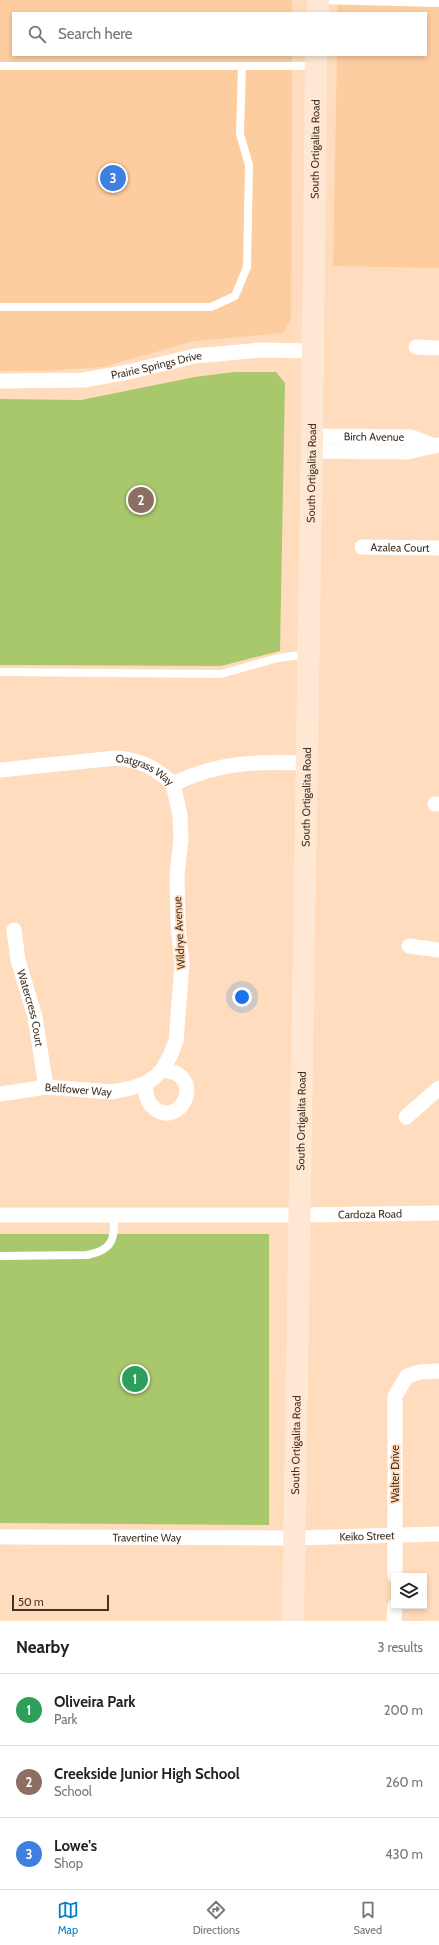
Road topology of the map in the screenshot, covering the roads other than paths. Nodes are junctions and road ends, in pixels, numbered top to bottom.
1 (318, 0) edge
2 (439, 3) edge
3 (318, 12) edge
4 (316, 60) edge
5 (0, 66) edge
6 (242, 66) junction
7 (0, 307) edge
8 (416, 347) dead end
9 (439, 348) edge
10 (312, 351) junction
11 (0, 381) edge
12 (312, 443) junction
13 (436, 445) edge
14 (362, 547) dead end
15 (439, 548) edge
16 (309, 654) junction
17 (0, 672) edge
18 (307, 763) junction
19 (0, 770) edge
20 (172, 784) junction
21 (14, 930) dead end
22 (409, 946) dead end
23 (439, 950) edge
24 (154, 1077) joint
25 (46, 1087) junction
26 (439, 1088) edge
27 (0, 1094) edge
28 (406, 1117) dead end
29 (439, 1213) edge
30 (0, 1215) edge
31 (114, 1215) junction
32 (301, 1215) junction
33 (0, 1256) edge
34 (439, 1371) edge
35 (395, 1534) junction
36 (439, 1534) edge
37 (0, 1537) edge
38 (294, 1538) junction
39 (395, 1573) edge
40 (394, 1609) edge
41 (294, 1621) edge
42 (394, 1621) edge

1 - 2 lane
1 - 3 street
4 - 6 lane
4 - 10 street, South Ortigalita Road
5 - 6 lane
6 - 7 lane
8 - 9 street
10 - 11 street, Prairie Springs Drive
10 - 12 street, South Ortigalita Road
12 - 13 street, Birch Avenue
12 - 16 street, South Ortigalita Road
14 - 15 street, Azalea Court
16 - 17 lane
16 - 18 street, South Ortigalita Road
18 - 20 street, Oatgrass Way
18 - 32 street, South Ortigalita Road
19 - 20 street, Oatgrass Way
20 - 24 street, Wildrye Avenue
21 - 25 street, Watercress Court
22 - 23 street
24 - 25 street, Bellfower Way
25 - 27 street, Bellfower Way
26 - 28 street
29 - 32 street, Cardoza Road
30 - 31 street, Cardoza Road
31 - 32 street, Cardoza Road
31 - 33 lane
32 - 38 street, South Ortigalita Road
34 - 35 street, Walter Drive
35 - 36 street, Keiko Street
35 - 38 street, Keiko Street
35 - 39 street, Walter Drive
37 - 38 street, Travertine Way
38 - 41 street, South Ortigalita Road
40 - 42 street

